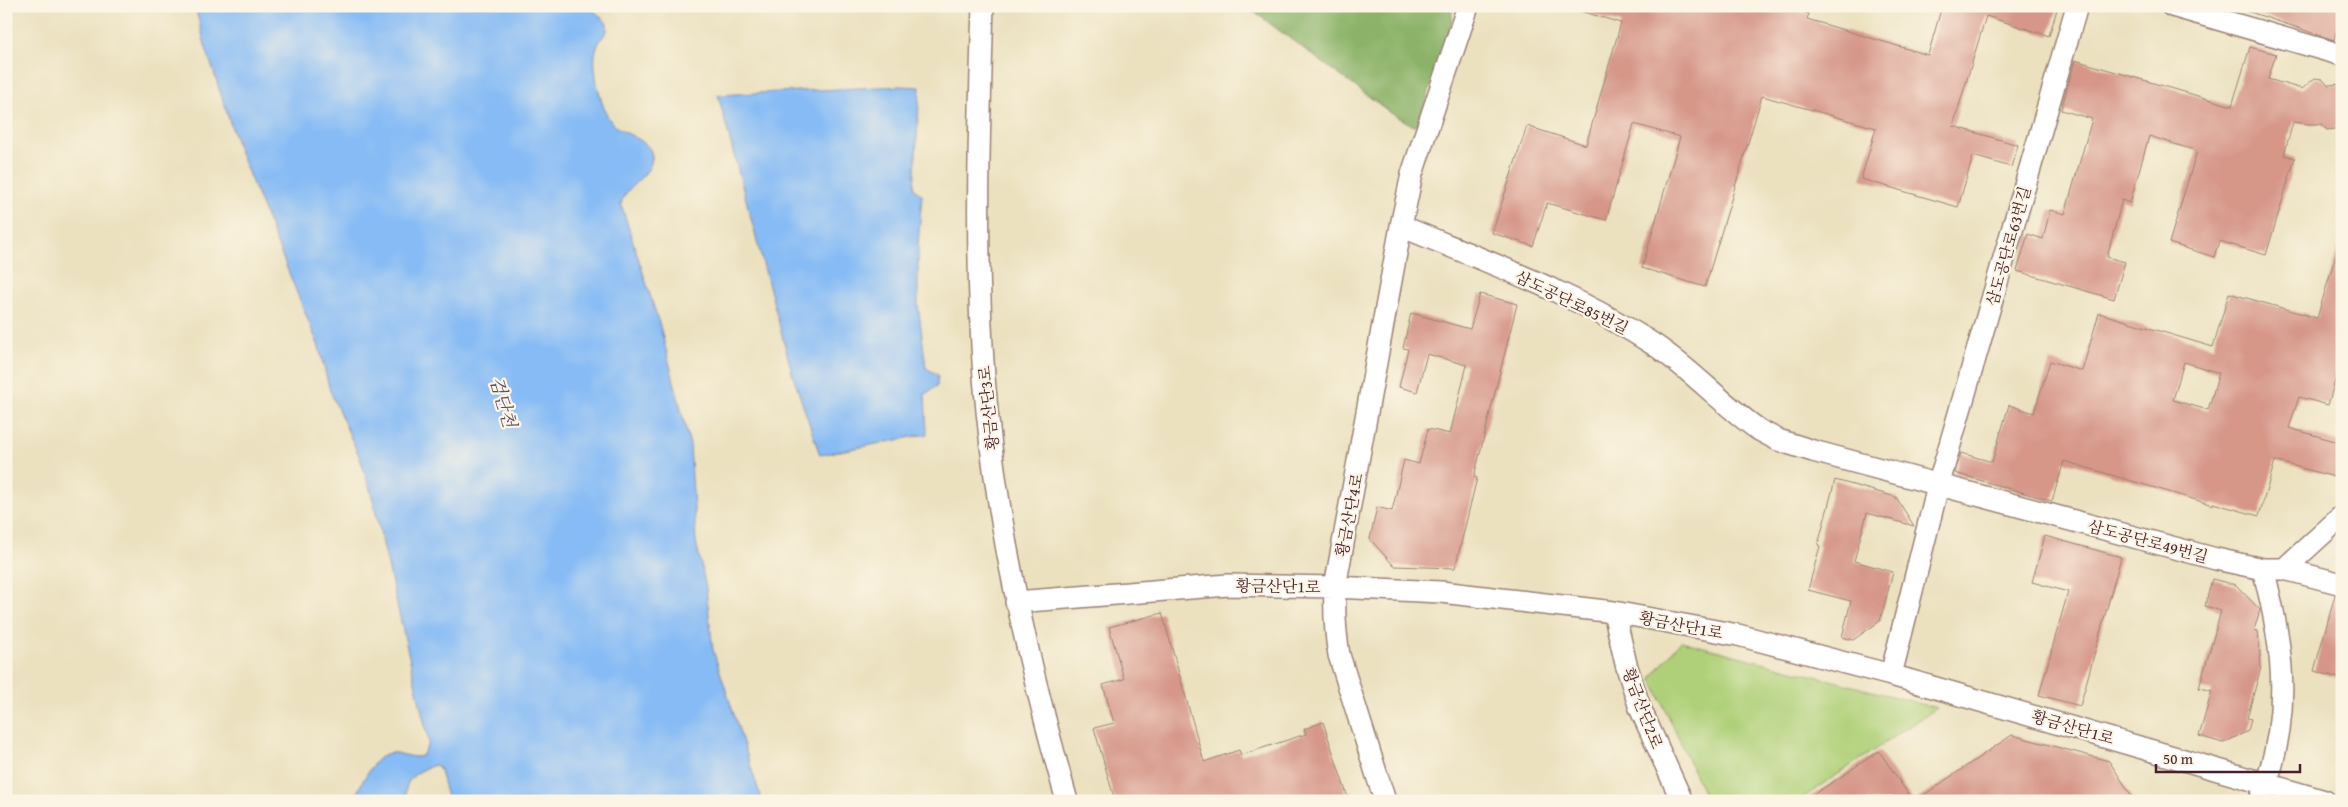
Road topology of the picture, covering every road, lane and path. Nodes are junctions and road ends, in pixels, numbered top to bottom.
1 (983, 6) edge
2 (1468, 6) edge
3 (2077, 6) edge
4 (2172, 6) edge
5 (2342, 55) edge
6 (1401, 226) junction
7 (1938, 486) junction
8 (2342, 516) edge
9 (2262, 569) junction
10 (2284, 569) junction
11 (2342, 584) edge
12 (1335, 587) junction
13 (1016, 602) junction
14 (1614, 612) junction
15 (1891, 675) junction
16 (2264, 793) edge
17 (1067, 801) edge
18 (1385, 801) edge
19 (1682, 801) edge
20 (2325, 801) edge

1 - 13 street, 황금산단3로
2 - 6 street
3 - 7 street, 삼도공단로63번길
4 - 5 street
6 - 7 street, 삼도공단로85번길
6 - 12 street, 황금산단4로
7 - 9 street, 삼도공단로49번길
7 - 15 street, 삼도공단로63번길
8 - 10 street
9 - 10 street, 삼도공단로49번길
9 - 16 street
10 - 11 street, 삼도공단로49번길
12 - 13 street, 황금산단1로
12 - 14 street, 황금산단1로
12 - 18 street, 황금산단4로
13 - 17 street, 황금산단3로
14 - 15 street, 황금산단1로
14 - 19 street, 황금산단2로
15 - 16 street, 황금산단1로
16 - 20 street, 황금산단1로

